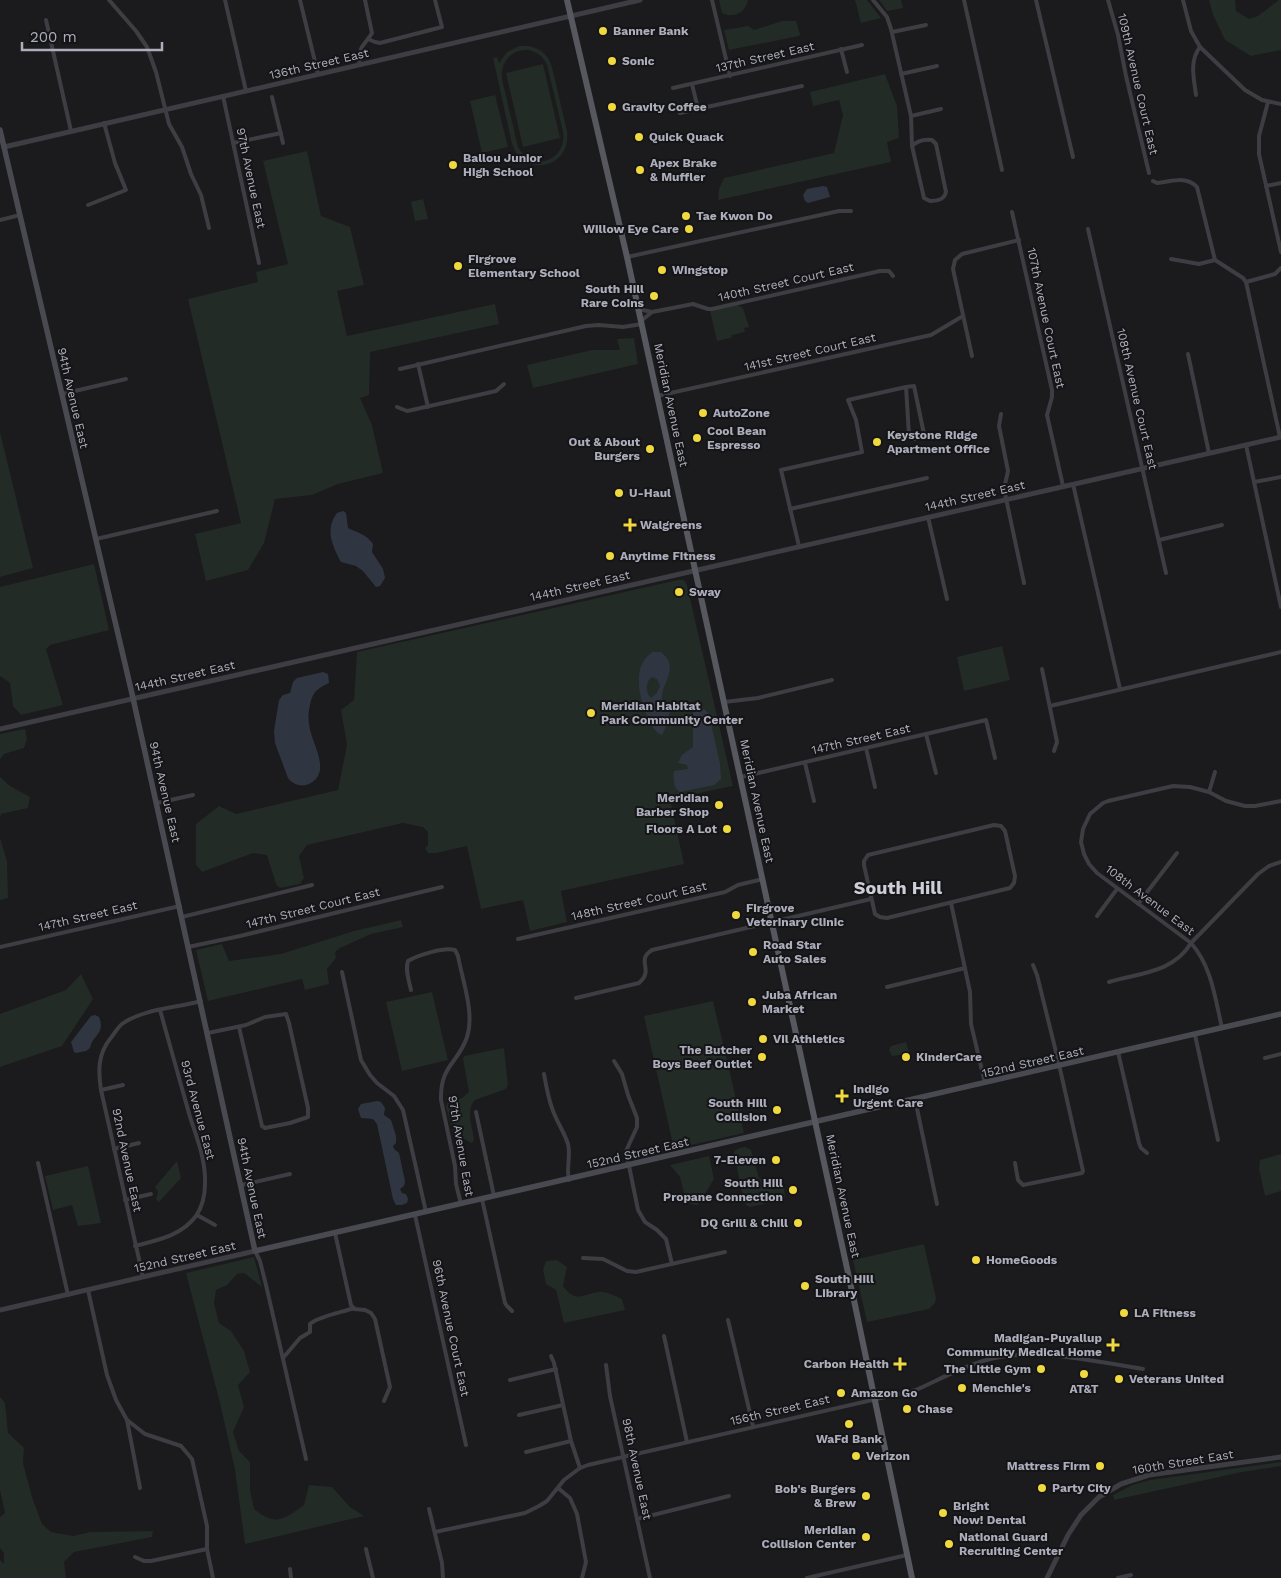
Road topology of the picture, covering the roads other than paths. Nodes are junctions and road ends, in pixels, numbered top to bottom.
1 (109, 0) edge
2 (225, 0) edge
3 (300, 0) edge
4 (365, 0) edge
5 (435, 0) edge
6 (567, 0) edge
7 (637, 0) edge
8 (712, 0) edge
9 (873, 0) edge
10 (964, 0) edge
11 (1036, 0) edge
12 (1108, 0) edge
13 (1183, 0) edge
14 (571, 16) junction
15 (46, 20) dead end
16 (926, 25) dead end
17 (892, 32) junction
18 (368, 39) junction
19 (862, 45) dead end
20 (1200, 47) junction
21 (841, 49) junction
22 (359, 65) junction
23 (937, 66) dead end
24 (847, 72) dead end
25 (318, 74) junction
26 (900, 74) junction
27 (730, 76) junction
28 (692, 84) junction
29 (802, 86) dead end
30 (673, 88) dead end
31 (246, 91) junction
32 (1196, 95) dead end
33 (223, 96) junction
34 (272, 97) dead end
35 (1268, 102) junction
36 (1281, 104) edge
37 (698, 109) junction
38 (940, 109) dead end
39 (165, 110) junction
40 (680, 113) dead end
41 (911, 116) junction
42 (104, 124) junction
43 (0, 130) edge
44 (71, 131) junction
45 (281, 133) junction
46 (233, 143) junction
47 (283, 143) dead end
48 (912, 146) junction
49 (4, 147) junction
50 (1073, 157) dead end
51 (1002, 170) dead end
52 (1149, 173) dead end
53 (1154, 181) dead end
54 (1281, 183) edge
55 (1266, 186) junction
56 (88, 205) dead end
57 (851, 211) dead end
58 (1012, 212) dead end
59 (20, 215) junction
60 (0, 220) edge
61 (209, 228) dead end
62 (1088, 229) dead end
63 (1019, 240) junction
64 (1281, 252) edge
65 (627, 257) junction
66 (1171, 259) dead end
67 (1215, 260) junction
68 (259, 263) dead end
69 (1281, 268) edge
70 (893, 276) dead end
71 (1246, 282) junction
72 (638, 309) junction
73 (652, 312) junction
74 (963, 316) junction
75 (641, 322) junction
76 (1188, 354) dead end
77 (972, 356) dead end
78 (418, 364) junction
79 (400, 368) dead end
80 (126, 379) dead end
81 (504, 384) dead end
82 (906, 388) junction
83 (62, 394) junction
84 (657, 396) junction
85 (397, 407) dead end
86 (428, 407) junction
87 (1001, 414) dead end
88 (1281, 437) edge
89 (1246, 444) junction
90 (1210, 453) junction
91 (1143, 468) junction
92 (1281, 476) edge
93 (927, 478) dead end
94 (1254, 482) junction
95 (1073, 484) junction
96 (1063, 486) junction
97 (1006, 499) junction
98 (790, 509) junction
99 (218, 511) dead end
100 (928, 517) junction
101 (1222, 525) dead end
102 (96, 539) junction
103 (1159, 540) junction
104 (799, 546) junction
105 (696, 570) junction
106 (1166, 573) dead end
107 (1024, 583) dead end
108 (947, 600) dead end
109 (1281, 607) edge
110 (1281, 652) edge
111 (1042, 669) dead end
112 (832, 680) dead end
113 (1120, 690) junction
114 (134, 698) junction
115 (724, 702) junction
116 (1050, 706) junction
117 (0, 729) edge
118 (926, 734) junction
119 (866, 748) junction
120 (1054, 751) dead end
121 (995, 758) dead end
122 (805, 762) junction
123 (1214, 772) dead end
124 (936, 773) dead end
125 (741, 778) junction
126 (875, 787) dead end
127 (1209, 792) junction
128 (193, 795) dead end
129 (814, 801) dead end
130 (1281, 801) edge
131 (157, 803) junction
132 (1177, 853) dead end
133 (1281, 862) edge
134 (763, 879) junction
135 (312, 885) dead end
136 (442, 887) dead end
137 (1117, 889) junction
138 (871, 899) junction
139 (950, 903) junction
140 (1138, 904) junction
141 (180, 906) junction
142 (1097, 916) dead end
143 (182, 917) junction
144 (772, 922) junction
145 (518, 939) dead end
146 (1191, 943) junction
147 (0, 947) edge
148 (188, 947) junction
149 (1033, 965) dead end
150 (965, 968) junction
151 (342, 972) dead end
152 (1109, 982) dead end
153 (887, 987) dead end
154 (411, 990) dead end
155 (576, 998) dead end
156 (201, 1001) junction
157 (160, 1010) junction
158 (1281, 1014) edge
159 (239, 1027) junction
160 (1222, 1028) junction
161 (208, 1033) junction
162 (1195, 1034) junction
163 (1118, 1052) junction
164 (1281, 1054) edge
165 (1265, 1058) dead end
166 (614, 1061) dead end
167 (1059, 1066) junction
168 (544, 1074) dead end
169 (985, 1083) junction
170 (123, 1085) dead end
171 (101, 1090) junction
172 (915, 1099) junction
173 (476, 1112) dead end
174 (815, 1122) junction
175 (1218, 1140) dead end
176 (139, 1143) dead end
177 (114, 1149) junction
178 (1147, 1153) dead end
179 (38, 1163) dead end
180 (1015, 1163) dead end
181 (628, 1166) junction
182 (290, 1174) dead end
183 (569, 1180) junction
184 (242, 1185) junction
185 (151, 1194) dead end
186 (494, 1196) junction
187 (482, 1199) junction
188 (125, 1200) junction
189 (461, 1204) junction
190 (937, 1204) dead end
191 (426, 1212) junction
192 (415, 1214) junction
193 (197, 1215) junction
194 (215, 1225) dead end
195 (335, 1233) junction
196 (135, 1246) junction
197 (255, 1251) junction
198 (725, 1252) dead end
199 (583, 1258) dead end
200 (672, 1264) junction
201 (143, 1278) junction
202 (88, 1290) junction
203 (68, 1294) junction
204 (354, 1308) junction
205 (0, 1310) edge
206 (512, 1311) dead end
207 (728, 1320) dead end
208 (664, 1336) dead end
209 (551, 1356) dead end
210 (283, 1358) junction
211 (606, 1365) dead end
212 (1143, 1368) dead end
213 (556, 1369) junction
214 (510, 1380) dead end
215 (874, 1399) junction
216 (384, 1401) dead end
217 (563, 1405) junction
218 (519, 1415) dead end
219 (127, 1420) junction
220 (753, 1426) junction
221 (571, 1440) junction
222 (687, 1442) junction
223 (466, 1445) dead end
224 (526, 1452) dead end
225 (624, 1456) junction
226 (1281, 1457) edge
227 (306, 1459) dead end
228 (580, 1468) junction
229 (140, 1488) dead end
230 (558, 1488) junction
231 (729, 1496) dead end
232 (428, 1509) dead end
233 (637, 1519) junction
234 (435, 1532) junction
235 (207, 1549) junction
236 (366, 1549) dead end
237 (907, 1555) junction
238 (135, 1557) dead end
239 (290, 1569) dead end
240 (1131, 1575) dead end
241 (213, 1578) edge
242 (290, 1578) edge
243 (373, 1578) edge
244 (443, 1578) edge
245 (582, 1578) edge
246 (650, 1578) edge
247 (807, 1578) edge
248 (912, 1578) edge
249 (1046, 1578) edge
250 (1118, 1578) edge

1 - 39 street
2 - 31 street
3 - 25 street
4 - 18 street
5 - 18 street
6 - 14 main road, Meridian Avenue East
7 - 14 street, 136th Street East
8 - 27 street
9 - 17 street
10 - 51 street
11 - 50 street
12 - 52 street, 109th Avenue Court East
13 - 20 street
14 - 22 street, 136th Street East
14 - 65 main road, Meridian Avenue East
15 - 44 street
16 - 17 street
17 - 26 street
18 - 22 street
19 - 21 street, 137th Street East
20 - 32 street
20 - 35 street
21 - 24 street
21 - 27 street, 137th Street East
22 - 25 street, 136th Street East
23 - 26 street
25 - 31 street, 136th Street East
26 - 41 street
27 - 28 street, 137th Street East
28 - 30 street, 137th Street East
28 - 37 street
29 - 37 street
31 - 33 street, 136th Street East
33 - 39 street, 136th Street East
33 - 46 street, 97th Avenue East
34 - 45 street
35 - 36 street
35 - 55 street
37 - 40 street
38 - 41 street
39 - 42 street, 136th Street East
39 - 61 street
41 - 48 street
42 - 44 street, 136th Street East
42 - 56 street
43 - 49 main road, 94th Avenue East
44 - 49 street, 136th Street East
45 - 46 street
45 - 47 street
46 - 68 street, 97th Avenue East
48 - 48 street
49 - 59 main road, 94th Avenue East
53 - 67 street
54 - 55 street
55 - 64 street
57 - 65 street
58 - 63 street, 107th Avenue Court East
59 - 60 street
59 - 83 main road, 94th Avenue East
62 - 91 street, 108th Avenue Court East
63 - 74 street
63 - 96 street, 107th Avenue Court East
65 - 72 main road, Meridian Avenue East
66 - 67 street
67 - 71 street
69 - 71 street
70 - 73 street, 140th Street Court East
71 - 88 street
72 - 73 street, 140th Street Court East
72 - 75 main road, Meridian Avenue East
73 - 75 street, 140th Street Court East
74 - 77 street
74 - 84 street, 141st Street Court East
75 - 78 street
75 - 84 main road, Meridian Avenue East
76 - 90 street
78 - 79 street
78 - 86 street
80 - 83 street
81 - 86 street
82 - 82 street
82 - 98 street
83 - 102 main road, 94th Avenue East
84 - 105 main road, Meridian Avenue East
85 - 86 street
87 - 97 street
88 - 89 street, 144th Street East
89 - 90 street, 144th Street East
89 - 94 street
90 - 91 street, 144th Street East
91 - 95 street, 144th Street East
91 - 103 street, 108th Avenue Court East
92 - 94 street
93 - 98 street
94 - 109 street
95 - 96 street, 144th Street East
95 - 113 street
96 - 97 street, 144th Street East
97 - 100 street, 144th Street East
97 - 107 street
98 - 104 street
99 - 102 street
100 - 104 street, 144th Street East
100 - 108 street
101 - 103 street
102 - 114 main road, 94th Avenue East
103 - 106 street, 108th Avenue Court East
104 - 105 street, 144th Street East
105 - 114 street, 144th Street East
105 - 115 main road, Meridian Avenue East
110 - 113 street
111 - 116 street
112 - 115 street
113 - 116 street
114 - 117 street, 144th Street East
114 - 131 main road, 94th Avenue East
115 - 125 main road, Meridian Avenue East
116 - 120 street
118 - 119 street, 147th Street East
118 - 121 street, 147th Street East
118 - 124 street
119 - 122 street, 147th Street East
119 - 126 street
122 - 125 street, 147th Street East
122 - 129 street
123 - 127 street
125 - 134 main road, Meridian Avenue East
127 - 130 street
127 - 137 street, 108th Avenue East
128 - 131 street
131 - 141 main road, 94th Avenue East
132 - 140 street
133 - 146 street
134 - 144 main road, Meridian Avenue East
134 - 145 street, 148th Street Court East
135 - 143 street
136 - 148 street, 147th Street Court East
137 - 140 street, 108th Avenue East
137 - 142 street
138 - 139 street
138 - 139 street
138 - 144 street
139 - 150 street
140 - 146 street, 108th Avenue East
141 - 143 main road, 94th Avenue East
141 - 147 street, 147th Street East
143 - 148 main road, 94th Avenue East
144 - 155 street
144 - 174 main road, Meridian Avenue East
146 - 152 street
146 - 160 street, 108th Avenue East
148 - 156 main road, 94th Avenue East
149 - 167 street
150 - 153 street
150 - 169 street
151 - 191 street
154 - 189 street, 97th Avenue East
156 - 157 street
156 - 161 main road, 94th Avenue East
157 - 171 street, 92nd Avenue East
157 - 193 street, 93rd Avenue East
158 - 160 main road, 152nd Street East
159 - 159 street
159 - 161 street
160 - 162 main road, 152nd Street East
161 - 184 main road, 94th Avenue East
162 - 163 main road, 152nd Street East
162 - 175 street
163 - 167 main road, 152nd Street East
163 - 178 street
164 - 165 street
166 - 181 street
167 - 169 main road, 152nd Street East
167 - 180 street
168 - 183 street
169 - 172 main road, 152nd Street East
170 - 171 street
171 - 177 street, 92nd Avenue East
172 - 174 main road, 152nd Street East
172 - 190 street
173 - 186 street
174 - 181 main road, 152nd Street East
174 - 215 main road, Meridian Avenue East
176 - 177 street
177 - 188 street, 92nd Avenue East
179 - 203 street
181 - 183 main road, 152nd Street East
181 - 200 street
182 - 184 street
183 - 186 main road, 152nd Street East
184 - 197 main road, 94th Avenue East
185 - 188 street
186 - 187 main road, 152nd Street East
187 - 189 main road, 152nd Street East
187 - 206 street, 97th Avenue East
188 - 196 street, 92nd Avenue East
189 - 191 main road, 152nd Street East
191 - 192 main road, 152nd Street East
192 - 195 main road, 152nd Street East
192 - 223 street, 96th Avenue Court East
193 - 194 street
193 - 196 street
195 - 197 main road, 152nd Street East
195 - 204 street
196 - 201 street, 92nd Avenue East
197 - 201 street, 152nd Street East
197 - 210 street, 94th Avenue East
198 - 200 street
199 - 200 street
201 - 202 street, 152nd Street East
202 - 203 street, 152nd Street East
202 - 219 street
203 - 205 street, 152nd Street East
204 - 210 street
204 - 216 street
207 - 220 street
208 - 222 street
209 - 213 street
210 - 227 street, 94th Avenue East
211 - 225 street, 98th Avenue East
212 - 215 street, 156th Street East
213 - 214 street
213 - 217 street
215 - 220 street, 156th Street East
215 - 237 main road, Meridian Avenue East
217 - 218 street
217 - 221 street
219 - 229 street
219 - 235 street
220 - 222 street, 156th Street East
221 - 224 street
221 - 228 street
222 - 225 street, 156th Street East
225 - 228 street, 156th Street East
225 - 233 street, 98th Avenue East
226 - 249 street, 160th Street East
228 - 230 street, 156th Street East
230 - 234 street, 156th Street East
230 - 245 street
231 - 233 street
232 - 234 street
233 - 246 street, 98th Avenue East
234 - 244 street
235 - 238 street
235 - 241 street
236 - 243 street
237 - 247 street
237 - 248 main road, Meridian Avenue East
239 - 242 street
240 - 250 street

